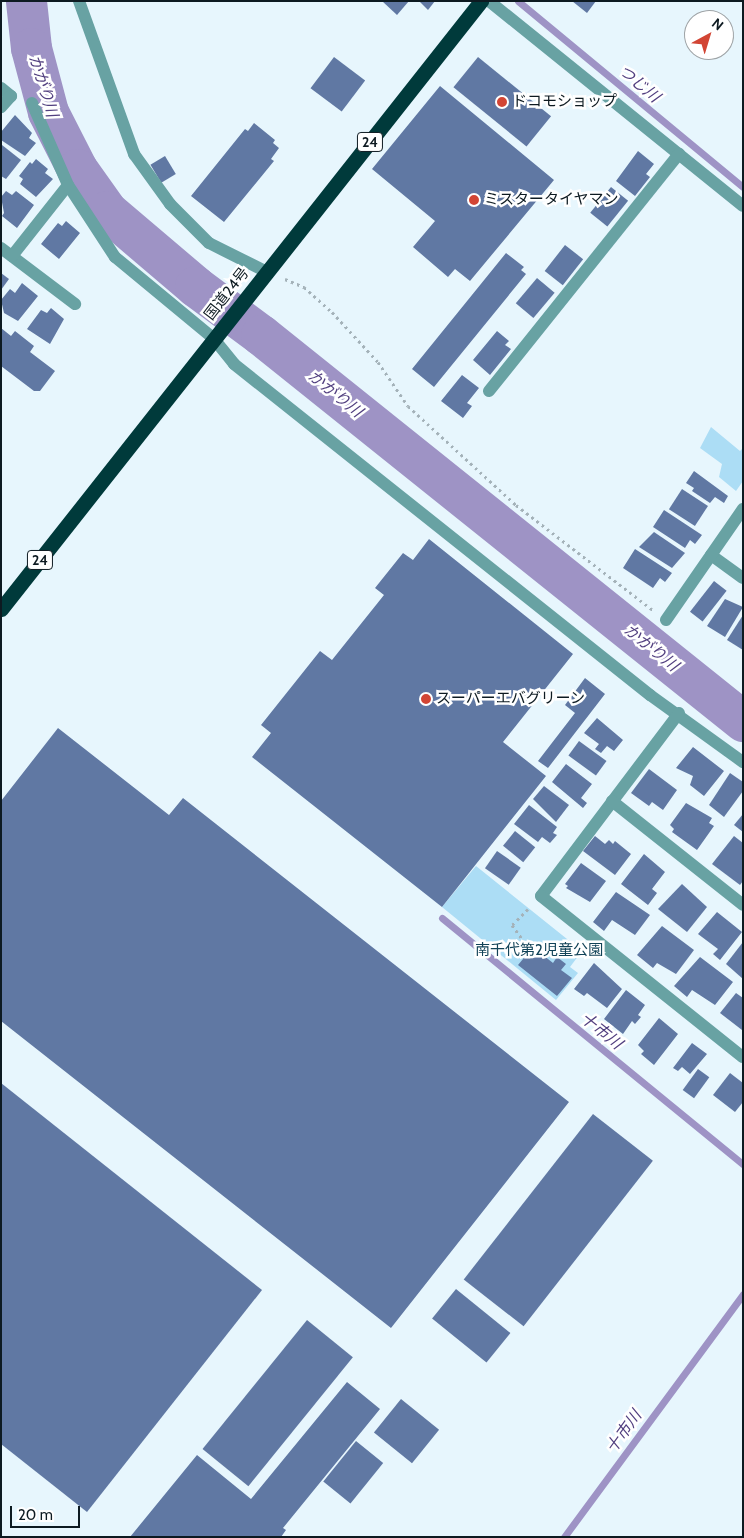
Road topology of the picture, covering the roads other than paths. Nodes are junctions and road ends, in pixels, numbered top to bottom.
1 (79, 1) edge
2 (481, 1) edge
3 (488, 1) edge
4 (1, 88) edge
5 (32, 103) dead end
6 (1, 107) edge
7 (679, 154) junction
8 (68, 185) junction
9 (743, 206) edge
10 (6, 252) edge
11 (262, 278) junction
12 (75, 304) dead end
13 (217, 335) junction
14 (489, 392) dead end
15 (743, 509) edge
16 (711, 554) junction
17 (743, 578) edge
18 (1, 609) edge
19 (666, 620) road end
20 (678, 712) junction
21 (743, 762) edge
22 (612, 801) junction
23 (743, 905) edge
24 (743, 1056) edge

1 - 11 street
2 - 11 highway, 国道24号 / 24
3 - 7 street
4 - 6 street
5 - 8 street
7 - 9 street
7 - 14 street
8 - 10 street
8 - 13 street
10 - 12 street
11 - 13 highway, 国道24号 / 24
13 - 18 highway, 国道24号 / 24
13 - 20 street
15 - 16 street
16 - 17 street
16 - 19 street
20 - 21 street
20 - 22 street
22 - 23 street
22 - 24 street

